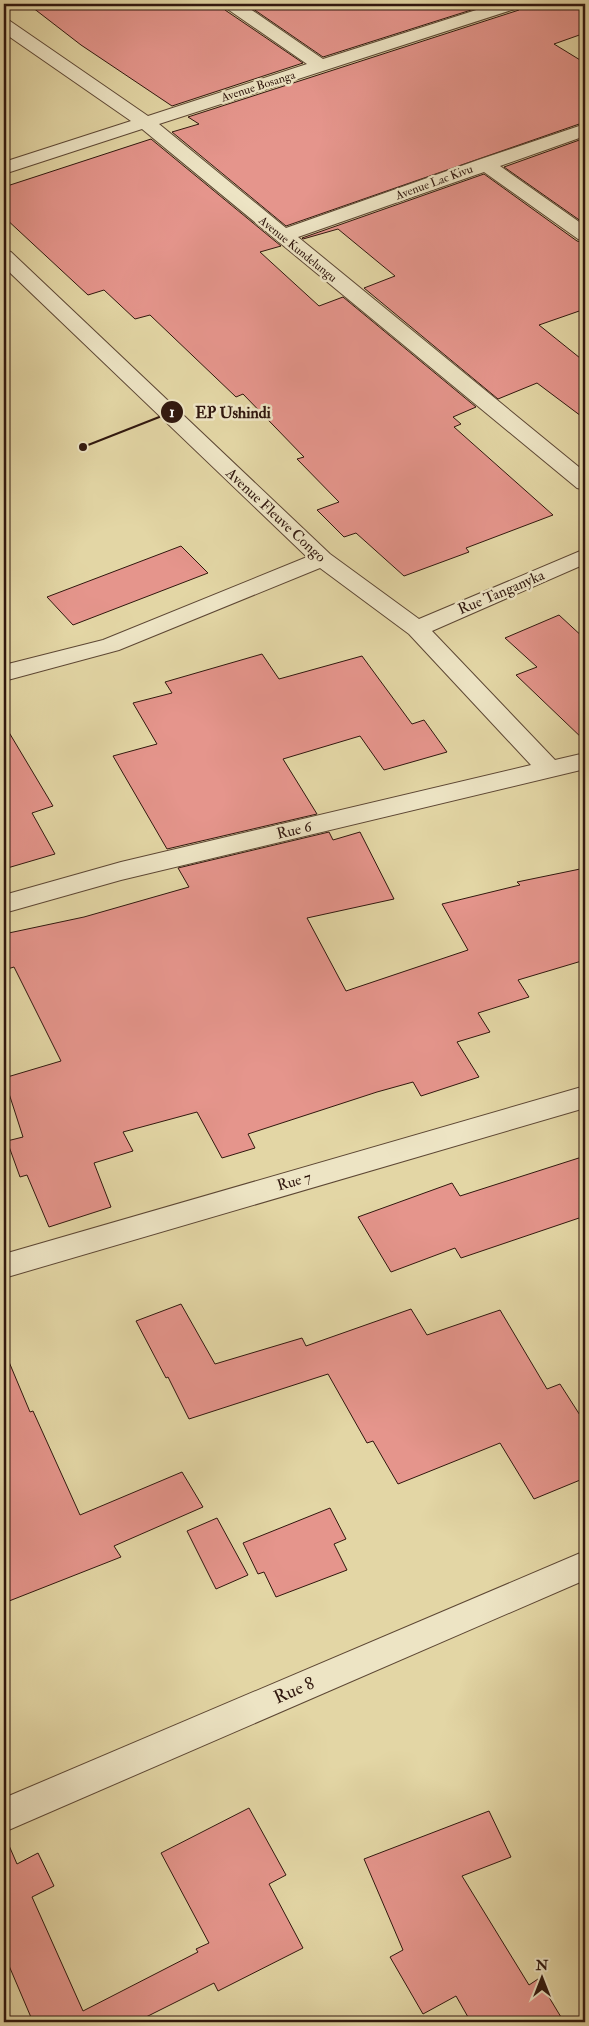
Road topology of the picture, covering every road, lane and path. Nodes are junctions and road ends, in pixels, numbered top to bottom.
1 (232, 4) edge
2 (512, 4) edge
3 (4, 25) edge
4 (321, 66) junction
5 (146, 123) junction
6 (585, 130) edge
7 (486, 164) junction
8 (4, 168) edge
9 (585, 235) edge
10 (283, 236) junction
11 (4, 256) edge
12 (585, 482) edge
13 (585, 556) edge
14 (322, 559) junction
15 (417, 629) junction
16 (4, 673) edge
17 (585, 761) edge
18 (550, 770) junction
19 (4, 904) edge
20 (585, 1097) edge
21 (4, 1266) edge
22 (585, 1565) edge
23 (4, 1816) edge

1 - 4 street
2 - 4 street, Avenue Bosanga
3 - 5 street, Avenue Kundelungu
4 - 5 street, Avenue Bosanga
5 - 8 street, Avenue Bosanga
5 - 10 street, Avenue Kundelungu
6 - 7 street, Avenue Lac Kivu
7 - 9 street
7 - 10 street, Avenue Lac Kivu
10 - 12 street, Avenue Kundelungu
11 - 14 street, Avenue Fleuve Congo
13 - 15 street, Rue Tanganyka
14 - 15 street, Avenue Fleuve Congo
14 - 16 street
15 - 18 street, Avenue Fleuve Congo
17 - 18 street, Rue 6
18 - 19 street, Rue 6
20 - 21 street, Rue 7
22 - 23 street, Rue 8

